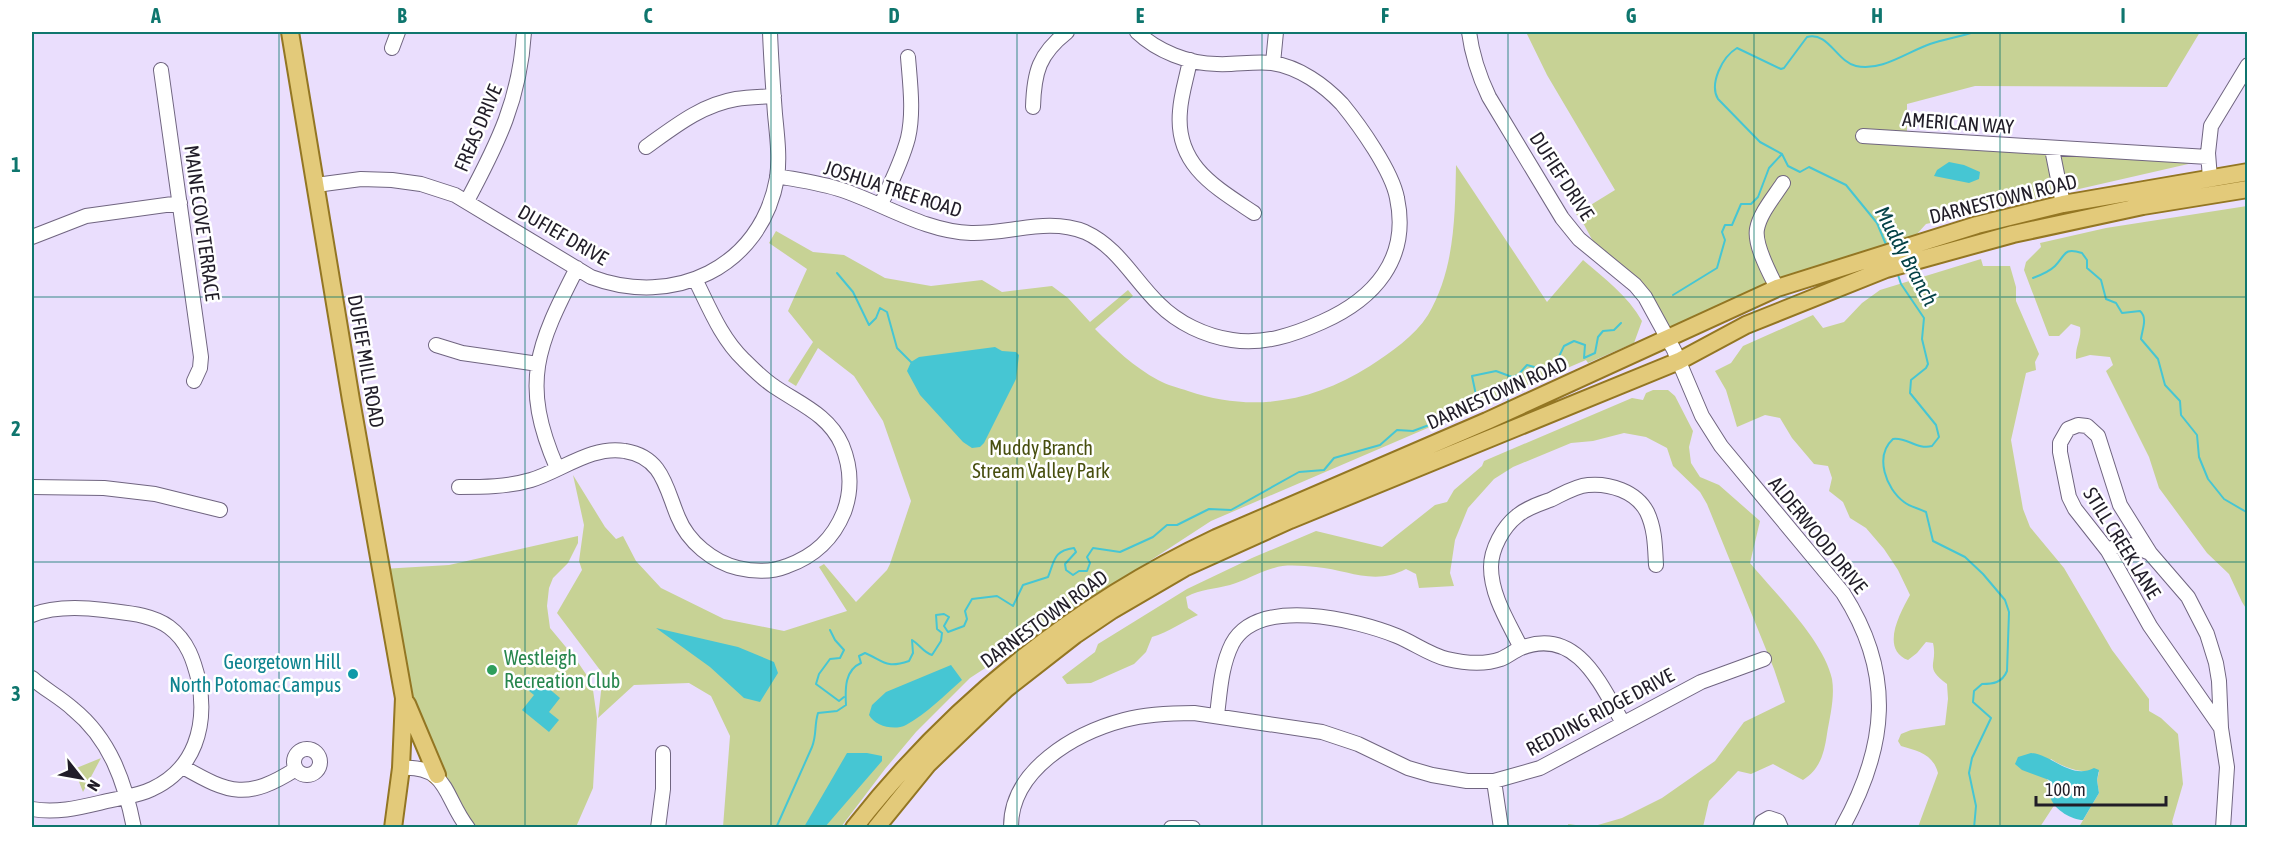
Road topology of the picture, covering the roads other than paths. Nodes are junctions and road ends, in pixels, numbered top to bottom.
1 (290, 32) edge
2 (398, 32) edge
3 (524, 32) edge
4 (770, 32) edge
5 (1067, 32) edge
6 (1137, 32) edge
7 (1276, 32) edge
8 (1469, 32) edge
9 (392, 48) dead end
10 (908, 57) dead end
11 (1190, 60) junction
12 (1273, 63) junction
13 (2247, 65) edge
14 (161, 70) dead end
15 (774, 96) junction
16 (1033, 107) dead end
17 (1863, 136) dead end
18 (646, 147) dead end
19 (2052, 149) junction
20 (2208, 157) junction
21 (2247, 172) edge
22 (777, 176) junction
23 (2210, 178) junction
24 (1783, 183) dead end
25 (316, 185) junction
26 (2247, 189) edge
27 (467, 201) junction
28 (180, 203) junction
29 (881, 204) junction
30 (2063, 204) junction
31 (1254, 213) dead end
32 (32, 237) edge
33 (1892, 259) junction
34 (577, 268) junction
35 (695, 279) junction
36 (1777, 288) junction
37 (436, 345) dead end
38 (1673, 350) junction
39 (537, 364) junction
40 (194, 381) dead end
41 (557, 468) junction
42 (32, 487) edge
43 (459, 487) dead end
44 (220, 510) dead end
45 (2108, 551) junction
46 (2150, 553) junction
47 (1656, 565) dead end
48 (32, 615) edge
49 (1521, 648) junction
50 (1764, 659) dead end
51 (32, 678) edge
52 (404, 698) junction
53 (1217, 715) junction
54 (1623, 723) junction
55 (2221, 728) junction
56 (663, 753) dead end
57 (183, 767) junction
58 (401, 768) junction
59 (296, 769) dead end
60 (437, 775) junction
61 (1494, 781) junction
62 (128, 796) junction
63 (32, 808) edge
64 (134, 828) edge
65 (393, 828) edge
66 (468, 828) edge
67 (658, 828) edge
68 (854, 828) edge
69 (876, 828) edge
70 (1011, 828) edge
71 (1171, 828) edge
72 (1193, 828) edge
73 (1501, 828) edge
74 (1760, 828) edge
75 (1781, 828) edge
76 (1842, 828) edge
77 (2223, 828) edge

1 - 25 main road, DUFIEF MILL ROAD
2 - 9 street
3 - 27 street, FREAS DRIVE
4 - 15 street, DUFIEF DRIVE
5 - 16 street
6 - 11 street, JOSHUA TREE ROAD
7 - 12 street
8 - 38 street, DUFIEF DRIVE
10 - 29 street
11 - 12 street, JOSHUA TREE ROAD
11 - 31 street
12 - 29 street, JOSHUA TREE ROAD
13 - 20 street
14 - 28 street, MAINE COVE TERRACE
15 - 18 street
15 - 22 street, DUFIEF DRIVE
17 - 19 street, AMERICAN WAY
19 - 20 street, AMERICAN WAY
19 - 30 street
20 - 23 street
21 - 23 main road, DARNESTOWN ROAD
22 - 29 street, JOSHUA TREE ROAD
22 - 35 street, DUFIEF DRIVE
23 - 30 main road, DARNESTOWN ROAD
24 - 36 street
25 - 27 street, DUFIEF DRIVE
25 - 52 main road, DUFIEF MILL ROAD
26 - 33 main road, DARNESTOWN ROAD
27 - 34 street, DUFIEF DRIVE
28 - 32 street
28 - 40 street, MAINE COVE TERRACE
30 - 33 main road, DARNESTOWN ROAD
33 - 36 main road, DARNESTOWN ROAD
33 - 38 main road, DARNESTOWN ROAD
34 - 35 street, DUFIEF DRIVE
34 - 39 street
35 - 41 street
36 - 38 main road, DARNESTOWN ROAD
37 - 39 street
38 - 68 main road, DARNESTOWN ROAD
38 - 69 main road, DARNESTOWN ROAD
38 - 76 street, ALDERWOOD DRIVE
39 - 41 street
41 - 43 street
42 - 44 street
45 - 46 street
45 - 46 street, STILL CREEK LANE
45 - 55 street, STILL CREEK LANE
46 - 55 street, STILL CREEK LANE
47 - 49 street
48 - 57 street
49 - 53 street
49 - 54 street
50 - 54 street, REDDING RIDGE DRIVE
51 - 62 street
52 - 58 main road
52 - 60 main road
53 - 61 street, REDDING RIDGE DRIVE
53 - 70 street, REDDING RIDGE DRIVE
54 - 61 street, REDDING RIDGE DRIVE
55 - 77 street, STILL CREEK LANE
56 - 67 street
57 - 59 street
57 - 62 street
58 - 60 street
58 - 65 main road
60 - 66 street
61 - 73 street
62 - 63 street
62 - 64 street
71 - 72 street
74 - 75 street

